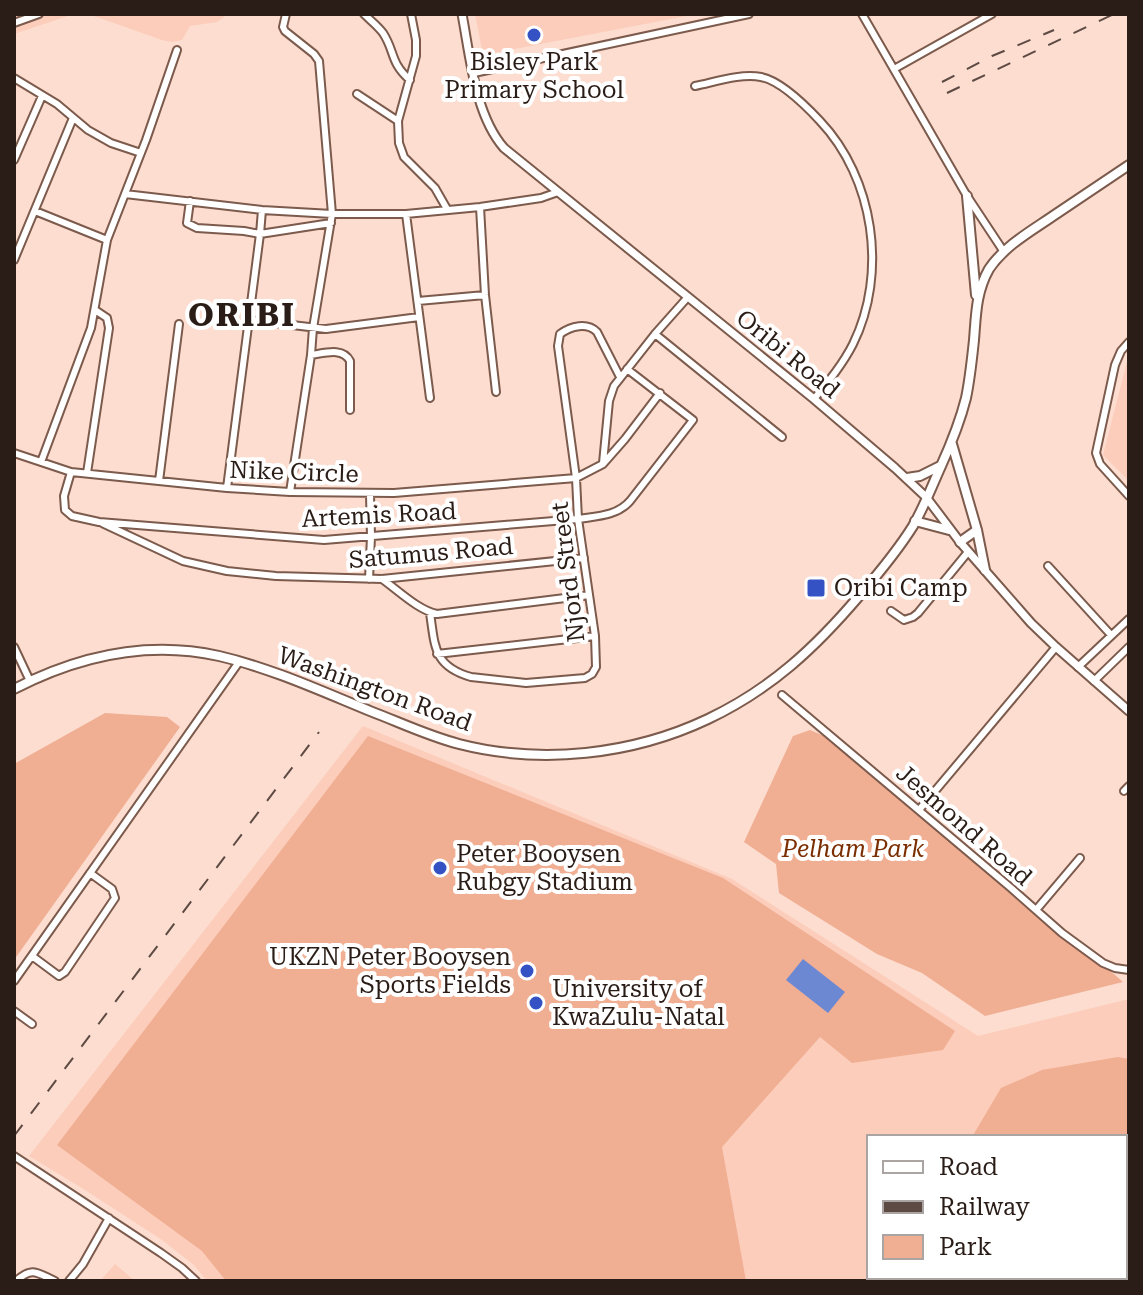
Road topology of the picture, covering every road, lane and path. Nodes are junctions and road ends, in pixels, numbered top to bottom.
1 (39, 14) edge
2 (286, 14) edge
3 (364, 14) edge
4 (411, 14) edge
5 (462, 14) edge
6 (749, 14) edge
7 (862, 14) edge
8 (992, 14) edge
9 (14, 23) edge
10 (177, 50) dead end
11 (894, 69) junction
12 (474, 73) junction
13 (14, 78) edge
14 (410, 80) junction
15 (695, 86) dead end
16 (357, 94) dead end
17 (42, 96) junction
18 (73, 118) junction
19 (398, 121) junction
20 (141, 153) junction
21 (14, 160) edge
22 (1129, 165) edge
23 (558, 192) junction
24 (125, 194) junction
25 (967, 196) junction
26 (190, 201) junction
27 (480, 207) junction
28 (447, 209) junction
29 (262, 210) junction
30 (35, 211) junction
31 (332, 214) junction
32 (406, 214) junction
33 (331, 223) junction
34 (260, 234) junction
35 (107, 240) junction
36 (1004, 252) junction
37 (14, 260) edge
38 (485, 295) junction
39 (687, 298) junction
40 (418, 301) junction
41 (976, 304) junction
42 (95, 310) junction
43 (419, 317) junction
44 (249, 320) junction
45 (179, 324) dead end
46 (313, 328) junction
47 (655, 334) junction
48 (1129, 342) edge
49 (311, 355) junction
50 (627, 369) junction
51 (620, 377) junction
52 (496, 392) dead end
53 (660, 393) junction
54 (430, 398) dead end
55 (814, 399) junction
56 (350, 410) dead end
57 (782, 437) dead end
58 (951, 443) junction
59 (14, 453) edge
60 (41, 462) junction
61 (603, 464) junction
62 (941, 466) junction
63 (71, 472) junction
64 (87, 473) junction
65 (576, 478) junction
66 (907, 478) junction
67 (159, 481) junction
68 (227, 488) junction
69 (290, 492) junction
70 (370, 494) junction
71 (1129, 496) edge
72 (926, 497) junction
73 (578, 519) junction
74 (915, 521) junction
75 (99, 522) junction
76 (949, 530) junction
77 (977, 530) junction
78 (371, 537) junction
79 (960, 542) junction
80 (968, 552) junction
81 (584, 558) junction
82 (1048, 566) dead end
83 (985, 570) junction
84 (369, 579) junction
85 (382, 579) junction
86 (589, 595) junction
87 (891, 611) dead end
88 (430, 613) junction
89 (1129, 619) edge
90 (1111, 635) junction
91 (595, 636) junction
92 (14, 647) edge
93 (1056, 647) junction
94 (1129, 647) edge
95 (437, 654) junction
96 (239, 662) junction
97 (1078, 667) junction
98 (30, 681) junction
99 (1094, 681) junction
100 (14, 689) edge
101 (782, 695) dead end
102 (1129, 711) edge
103 (919, 810) junction
104 (1080, 858) dead end
105 (90, 873) junction
106 (1036, 910) junction
107 (32, 956) junction
108 (1129, 970) edge
109 (14, 981) edge
110 (14, 1011) edge
111 (32, 1024) dead end
112 (14, 1156) edge
113 (109, 1218) junction
114 (16, 1281) edge
115 (55, 1281) edge
116 (69, 1281) edge
117 (196, 1281) edge

1 - 9 street
2 - 31 street
3 - 14 street
4 - 14 street
5 - 12 street, Oribi Road
6 - 12 street
7 - 11 street
8 - 11 street
10 - 20 street
11 - 25 street
12 - 23 street, Oribi Road
13 - 17 street
14 - 19 street
15 - 55 street
16 - 19 street
17 - 18 street
17 - 21 street
18 - 20 street
18 - 30 street
19 - 28 street
20 - 24 street
22 - 36 main road
23 - 27 street
23 - 39 street, Oribi Road
24 - 26 street
24 - 35 street
25 - 36 street
25 - 41 main road
26 - 29 street
26 - 34 street
27 - 28 street
27 - 38 street
28 - 32 street
29 - 31 street
29 - 34 street
30 - 35 street
30 - 37 street
31 - 32 street
31 - 33 street
32 - 40 street
33 - 34 street
33 - 46 street
34 - 44 street
35 - 42 street
36 - 41 main road
38 - 40 street
38 - 52 street
39 - 47 street
39 - 55 street, Oribi Road
40 - 43 street
41 - 58 main road, Washington Road
42 - 60 street
42 - 64 street
43 - 46 street
43 - 54 street
44 - 46 street
44 - 68 street
45 - 67 street
46 - 49 street
47 - 50 street
47 - 57 street
48 - 71 street
49 - 56 street
49 - 69 street
50 - 51 street
50 - 53 street
51 - 61 street
51 - 65 street, Njord Street
53 - 61 street
53 - 73 street, Artemis Road
55 - 66 street, Oribi Road
58 - 62 main road, Washington Road
58 - 77 main road
59 - 60 street, Nike Circle
60 - 63 street, Nike Circle
61 - 65 street
62 - 66 main road
62 - 72 main road, Washington Road
63 - 64 street, Nike Circle
63 - 75 street, Artemis Road
64 - 67 street, Nike Circle
65 - 70 street, Nike Circle
65 - 73 street, Njord Street
66 - 72 street, Oribi Road
67 - 68 street, Nike Circle
68 - 69 street, Nike Circle
69 - 70 street, Nike Circle
70 - 78 street
72 - 74 main road, Washington Road
72 - 76 street, Oribi Road
73 - 78 street, Artemis Road
73 - 81 street, Njord Street
74 - 76 main road
74 - 96 main road, Washington Road
75 - 78 street, Artemis Road
75 - 84 street, Satumus Road
76 - 79 street, Oribi Road
77 - 79 main road
77 - 83 main road
78 - 84 street
79 - 80 street, Oribi Road
80 - 83 street, Oribi Road
80 - 87 street
81 - 85 street, Satumus Road
81 - 86 street, Njord Street
82 - 90 street
83 - 93 street, Oribi Road
84 - 85 street, Satumus Road
85 - 88 street
86 - 88 street
86 - 91 street, Njord Street
88 - 95 street
89 - 90 street
90 - 97 street
91 - 95 street
91 - 95 street, Njord Street
92 - 98 street
93 - 97 street, Oribi Road
93 - 103 street
94 - 99 street
96 - 98 main road, Washington Road
96 - 105 street
97 - 99 street, Oribi Road
98 - 100 main road, Washington Road
99 - 102 street, Oribi Road
101 - 103 street, Jesmond Road
103 - 106 street, Jesmond Road
104 - 106 street
105 - 107 street
105 - 107 street
106 - 108 street, Jesmond Road
107 - 109 street
110 - 111 street
112 - 113 street
113 - 116 street
113 - 117 street
114 - 115 street

